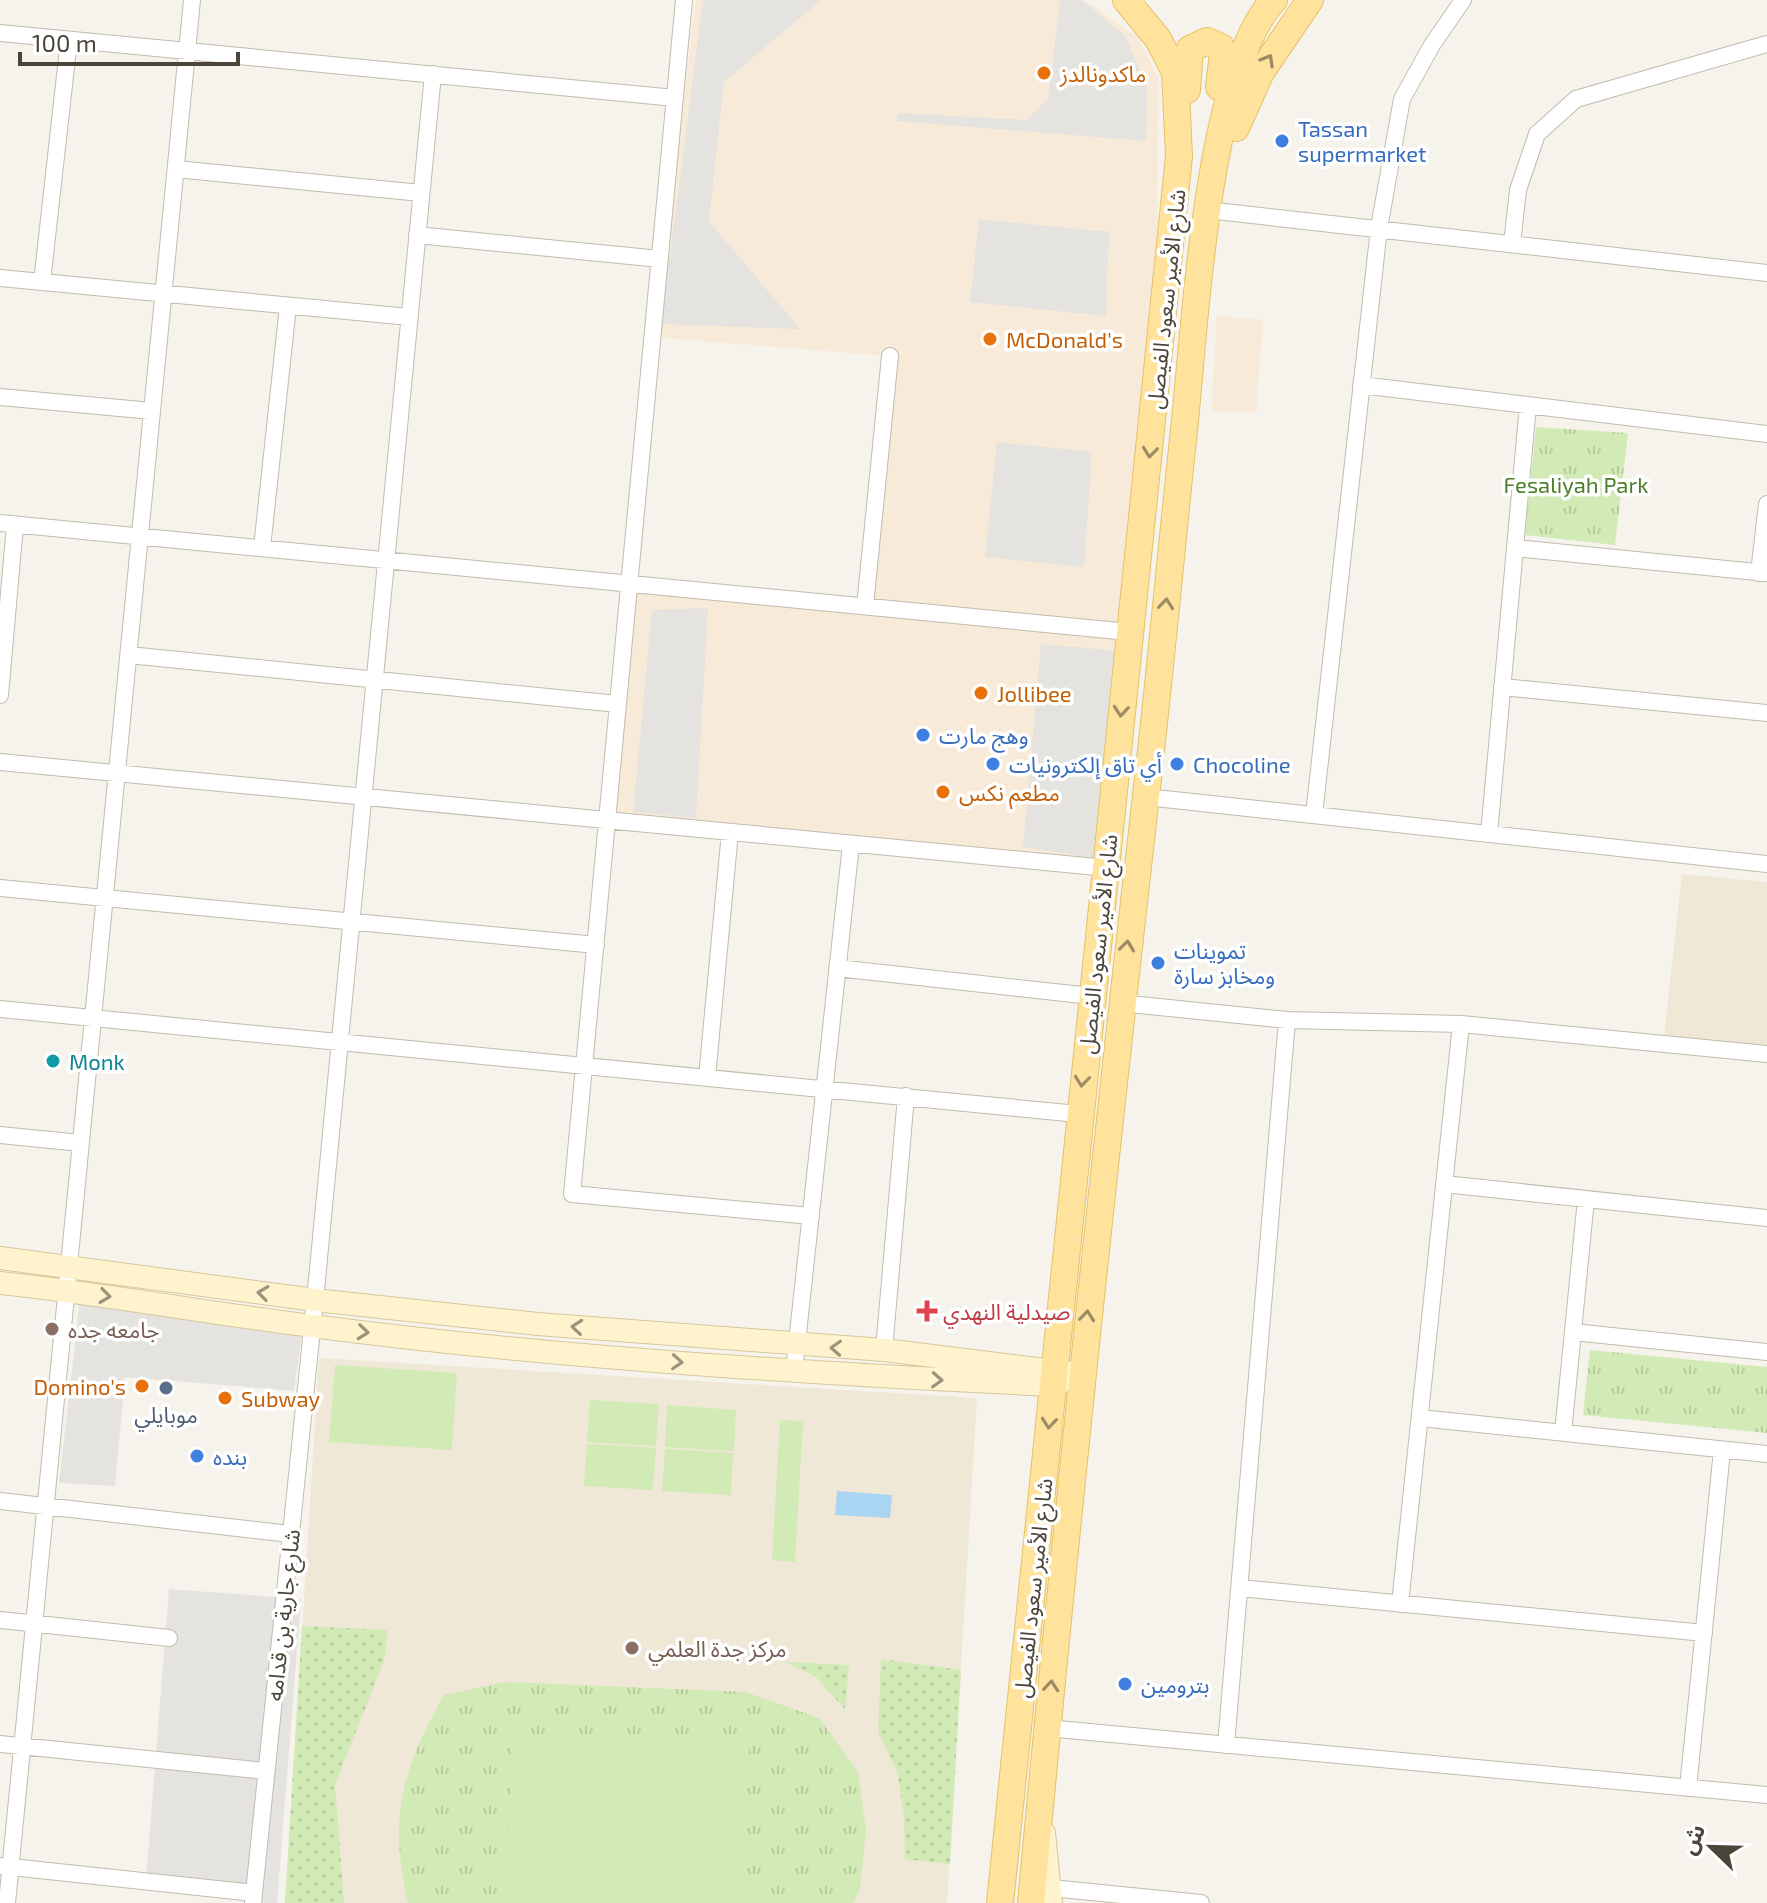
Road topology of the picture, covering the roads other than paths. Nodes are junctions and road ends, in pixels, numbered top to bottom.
1 (192, 0) edge
2 (684, 0) edge
3 (1126, 0) edge
4 (1274, 0) edge
5 (1310, 0) edge
6 (1463, 0) edge
7 (0, 33) edge
8 (69, 40) junction
9 (1767, 44) edge
10 (187, 51) junction
11 (433, 74) junction
12 (675, 98) junction
13 (1179, 156) junction
14 (176, 169) junction
15 (421, 193) junction
16 (1207, 210) junction
17 (1379, 228) junction
18 (417, 235) junction
19 (1512, 244) junction
20 (660, 259) junction
21 (1767, 273) edge
22 (0, 278) edge
23 (42, 282) junction
24 (164, 294) junction
25 (288, 306) junction
26 (409, 317) junction
27 (890, 356) dead end
28 (1361, 385) junction
29 (0, 397) edge
30 (1528, 405) junction
31 (152, 411) junction
32 (1767, 434) edge
33 (1767, 504) edge
34 (8, 524) edge
35 (140, 536) junction
36 (262, 548) junction
37 (1515, 548) junction
38 (385, 560) junction
39 (1763, 573) edge
40 (630, 584) junction
41 (865, 606) junction
42 (1129, 632) junction
43 (129, 655) junction
44 (374, 679) junction
45 (1502, 687) junction
46 (0, 695) edge
47 (618, 704) junction
48 (1767, 713) edge
49 (0, 762) edge
50 (117, 773) junction
51 (362, 797) junction
52 (1146, 797) junction
53 (1314, 815) junction
54 (607, 820) junction
55 (730, 832) junction
56 (1489, 834) junction
57 (851, 844) junction
58 (1767, 864) edge
59 (1107, 868) junction
60 (0, 888) edge
61 (105, 898) junction
62 (350, 922) junction
63 (596, 945) junction
64 (837, 968) junction
65 (1091, 996) junction
66 (1120, 1003) junction
67 (0, 1009) edge
68 (93, 1018) junction
69 (1287, 1020) junction
70 (1461, 1024) junction
71 (338, 1041) junction
72 (1767, 1054) edge
73 (584, 1065) junction
74 (707, 1077) junction
75 (824, 1089) junction
76 (906, 1096) junction
77 (1078, 1114) junction
78 (0, 1135) edge
79 (81, 1143) junction
80 (1444, 1184) junction
81 (1586, 1199) junction
82 (811, 1216) junction
83 (1767, 1218) edge
84 (0, 1258) edge
85 (69, 1266) junction
86 (0, 1283) edge
87 (67, 1290) junction
88 (315, 1300) junction
89 (312, 1326) junction
90 (621, 1331) junction
91 (1573, 1332) junction
92 (795, 1346) junction
93 (884, 1350) junction
94 (1767, 1352) edge
95 (621, 1357) junction
96 (794, 1370) junction
97 (1063, 1377) junction
98 (1420, 1418) junction
99 (1563, 1433) junction
100 (1722, 1450) junction
101 (1767, 1454) edge
102 (0, 1501) edge
103 (46, 1507) junction
104 (290, 1534) junction
105 (1240, 1588) junction
106 (1400, 1604) junction
107 (0, 1620) edge
108 (34, 1624) junction
109 (1704, 1633) junction
110 (169, 1638) dead end
111 (1047, 1728) junction
112 (0, 1744) edge
113 (1226, 1745) junction
114 (22, 1746) junction
115 (266, 1771) junction
116 (1688, 1788) junction
117 (1767, 1795) edge
118 (1009, 1806) junction
119 (5, 1867) edge
120 (254, 1898) edge
121 (1044, 1898) edge
122 (7, 1903) edge
123 (986, 1903) edge
124 (1000, 1903) edge
125 (1201, 1903) edge

1 - 10 street
2 - 12 street
3 - 13 main road, شارع الأمير سعود الفيصل
4 - 16 main road, شارع الأمير سعود الفيصل
16 -> 5 main road
6 - 17 street
7 - 8 street
8 - 10 street
8 - 23 street
9 - 19 street
10 - 11 street
10 - 14 street
11 - 12 street
11 - 15 street, شارع جارية بن قدامه
12 - 20 street
13 - 16 main road
13 -> 42 main road, شارع الأمير سعود الفيصل
14 - 15 street
14 - 24 street
15 - 18 street, شارع جارية بن قدامه
16 - 17 street
52 -> 16 main road, شارع الأمير سعود الفيصل
17 - 19 street
17 - 28 street
18 - 20 street
18 - 26 street, شارع جارية بن قدامه
19 - 21 street
20 - 40 street
22 - 23 street
23 - 24 street
24 - 25 street
24 - 31 street
25 - 26 street
25 - 36 street
26 - 38 street, شارع جارية بن قدامه
27 - 41 street
28 - 30 street
28 - 53 street
29 - 31 street
30 - 32 street
30 - 37 street
31 - 35 street
33 - 39 street
34 - 35 street
34 - 46 street
35 - 36 street
35 - 43 street
36 - 38 street
37 - 39 street
37 - 45 street
38 - 40 street
38 - 44 street, شارع جارية بن قدامه
40 - 41 street
40 - 47 street
41 - 42 street
42 -> 59 main road, شارع الأمير سعود الفيصل
43 - 44 street
43 - 50 street
44 - 47 street
44 - 51 street, شارع جارية بن قدامه
45 - 48 street
45 - 56 street
47 - 54 street
49 - 50 street
50 - 51 street
50 - 61 street
51 - 54 street
51 - 62 street, شارع جارية بن قدامه
52 - 53 street
66 -> 52 main road, شارع الأمير سعود الفيصل
53 - 56 street
54 - 55 street
54 - 63 street
55 - 57 street
55 - 74 street
56 - 58 street
57 - 59 street
57 - 64 street
59 - 65 main road, شارع الأمير سعود الفيصل
60 - 61 street
61 - 62 street
61 - 68 street
62 - 63 street
62 - 71 street, شارع جارية بن قدامه
63 - 73 street
64 - 65 street
64 - 75 street
65 -> 77 main road, شارع الأمير سعود الفيصل
66 - 69 street
97 -> 66 main road, شارع الأمير سعود الفيصل
67 - 68 street
68 - 71 street
68 - 79 street
69 - 70 street
69 - 105 street
70 - 72 street
70 - 80 street
71 - 73 street
71 - 88 street, شارع جارية بن قدامه
73 - 74 street
73 - 82 street
74 - 75 street
75 - 76 street
75 - 82 street
76 - 77 street
76 - 93 street
77 - 97 main road, شارع الأمير سعود الفيصل
78 - 79 street
79 - 85 street
80 - 81 street
80 - 98 street
81 - 83 street
81 - 91 street
82 - 92 street
84 - 85 street
85 - 87 street
88 -> 85 street
86 - 87 street
87 -> 89 street
87 - 103 street
88 - 89 street, شارع جارية بن قدامه
90 -> 88 street
89 -> 95 street
89 - 104 street, شارع جارية بن قدامه
90 - 92 street
90 - 95 street
91 - 94 street
91 - 99 street
93 -> 92 street
92 - 96 street
93 - 97 street
95 -> 96 street
96 -> 97 street
111 -> 97 main road, شارع الأمير سعود الفيصل
97 -> 118 main road, شارع الأمير سعود الفيصل
98 - 99 street
98 - 106 street
99 - 100 street
100 - 101 street
100 - 109 street
102 - 103 street
103 - 104 street
103 - 108 street
104 - 115 street, شارع جارية بن قدامه
105 - 106 street
105 - 113 street
106 - 109 street
107 - 108 street
108 - 110 street
108 - 114 street
109 - 116 street
111 - 113 street
111 - 121 main road, شارع الأمير سعود الفيصل
112 - 114 street
113 - 116 street
114 - 115 street
114 - 119 street
115 - 120 street, شارع جارية بن قدامه
116 - 117 street
118 - 123 street
118 - 124 main road, شارع الأمير سعود الفيصل
119 - 120 street
119 - 122 street
121 - 125 street

